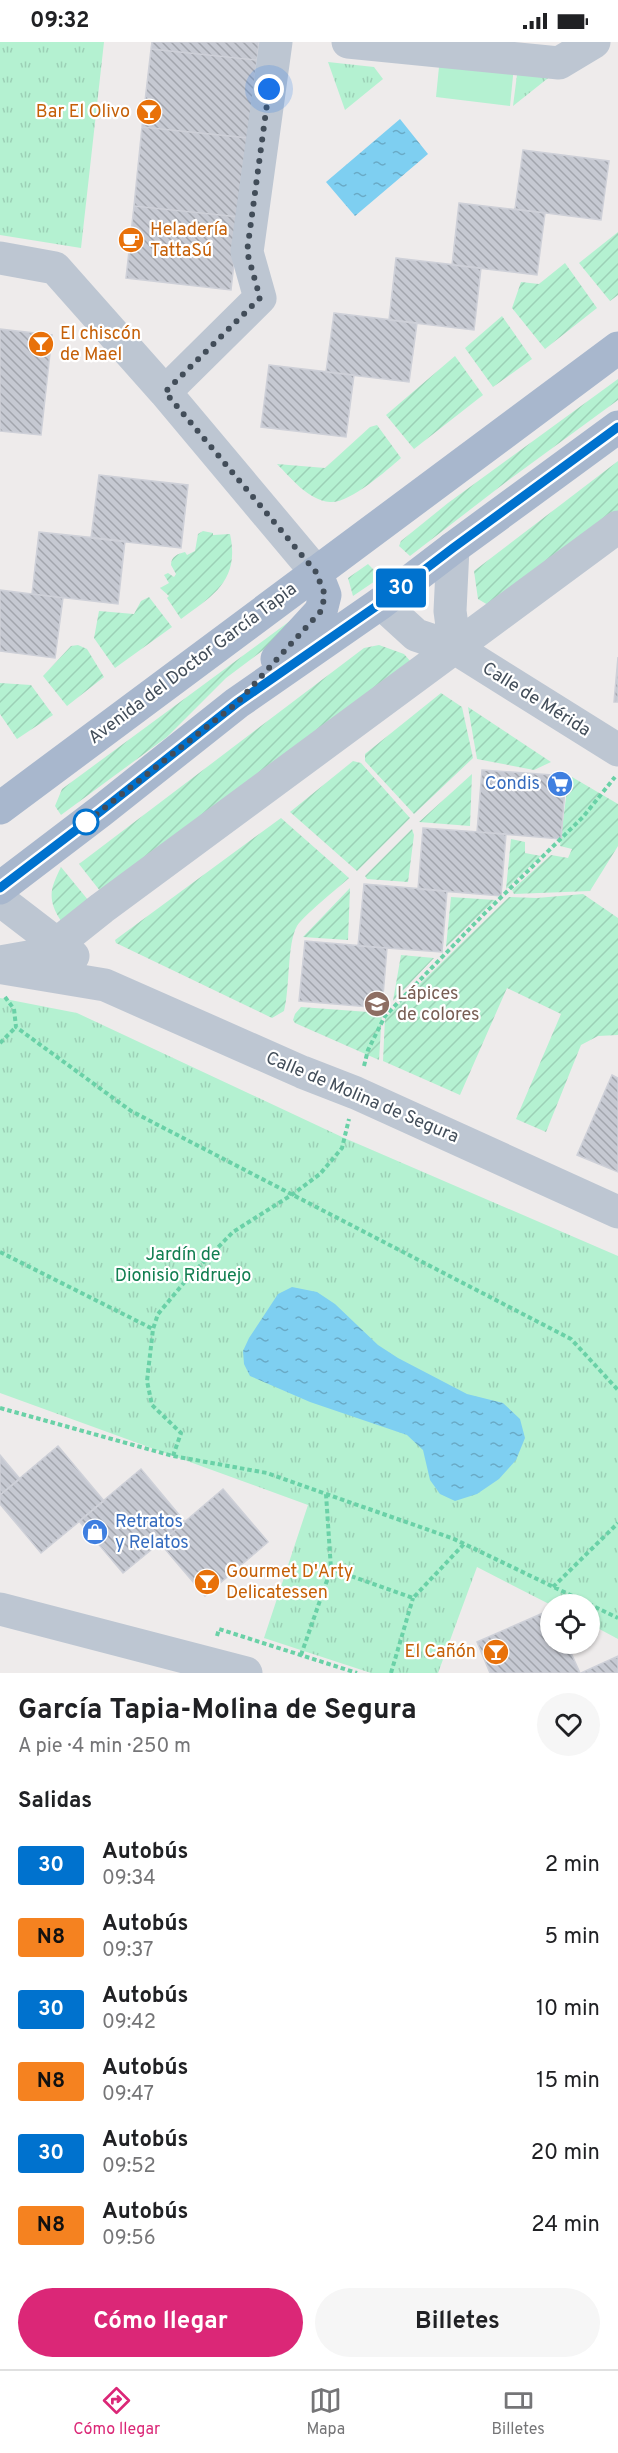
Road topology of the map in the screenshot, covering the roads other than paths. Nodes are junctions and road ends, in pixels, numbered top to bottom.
1 (276, 42) edge
2 (348, 42) edge
3 (594, 42) edge
4 (0, 258) edge
5 (618, 348) edge
6 (165, 392) junction
7 (618, 427) edge
8 (618, 527) edge
9 (453, 548) junction
10 (316, 572) junction
11 (381, 603) junction
12 (455, 648) junction
13 (237, 703) junction
14 (618, 750) edge
15 (0, 808) edge
16 (6, 901) edge
17 (58, 943) junction
18 (1, 970) edge
19 (105, 985) junction
20 (618, 1212) edge
21 (0, 1609) edge
22 (190, 1664) edge
23 (246, 1673) edge

1 - 6 street
2 - 3 street
4 - 6 street
5 - 10 main road, Avenida del Doctor García Tapia
6 - 10 street
7 - 9 main road
8 - 12 street
9 - 11 main road
9 - 12 street
10 - 13 main road
10 - 15 main road, Avenida del Doctor García Tapia
11 - 12 street, Calle de Mérida
11 - 13 main road
12 - 14 street, Calle de Mérida
12 - 17 street
13 - 16 main road
16 - 17 street, Calle de Molina de Segura
16 - 18 street
17 - 18 street
17 - 19 street, Calle de Molina de Segura
18 - 19 street, Calle de Molina de Segura
19 - 20 street, Calle de Molina de Segura
21 - 22 street
22 - 23 street

